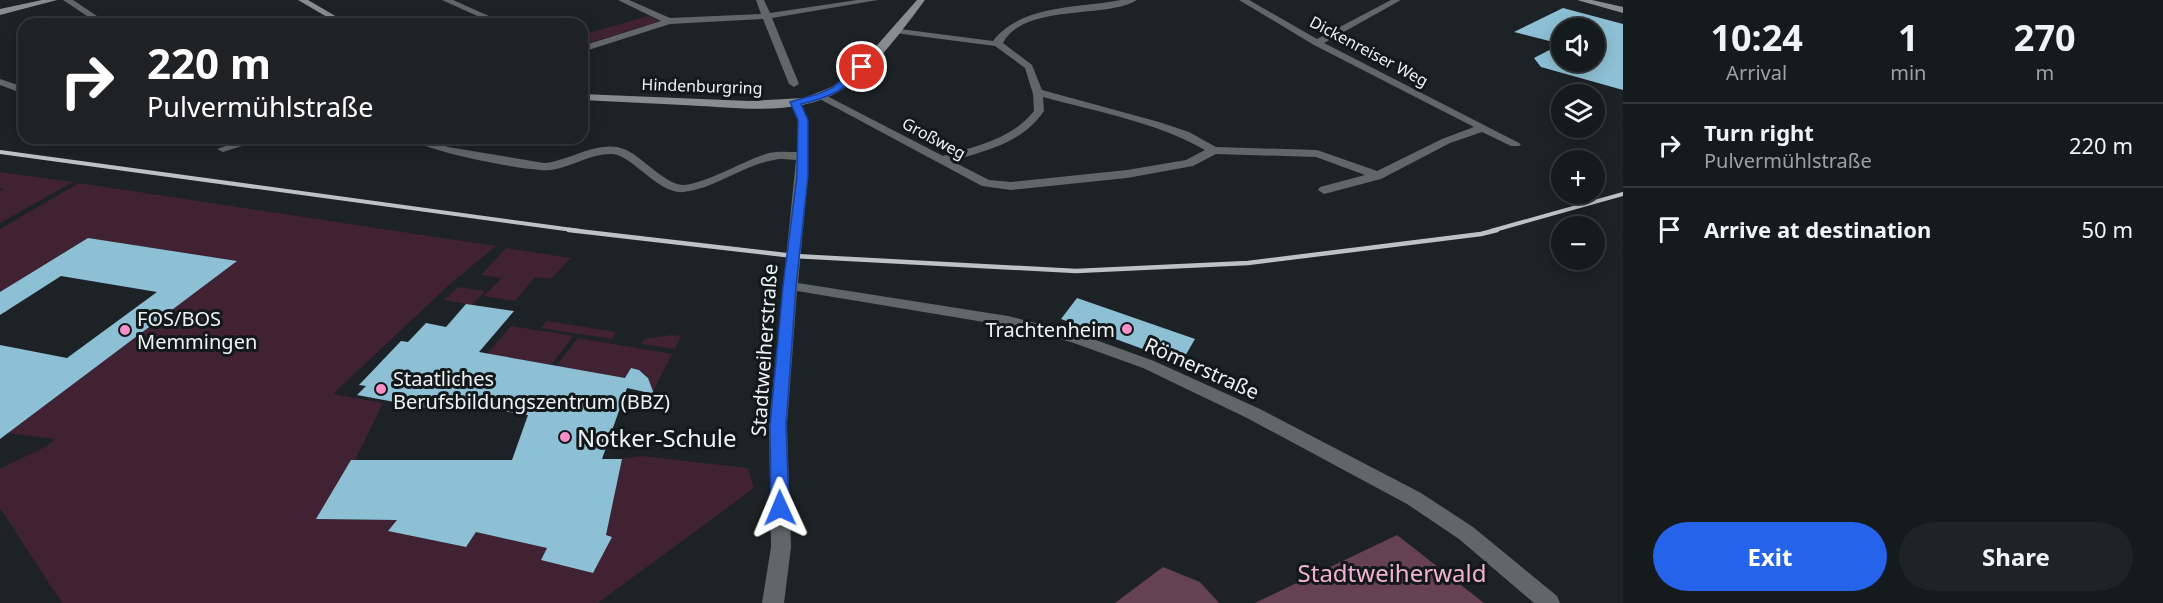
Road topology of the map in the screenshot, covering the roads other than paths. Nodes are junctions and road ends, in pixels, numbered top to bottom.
1 (53, 0) edge
2 (67, 0) edge
3 (302, 0) edge
4 (446, 0) edge
5 (622, 0) edge
6 (760, 0) edge
7 (873, 0) edge
8 (921, 0) edge
9 (1096, 0) edge
10 (1133, 0) edge
11 (1243, 0) edge
12 (1396, 0) edge
13 (1581, 0) edge
14 (1108, 7) junction
15 (1623, 10) edge
16 (0, 12) edge
17 (768, 16) junction
18 (96, 18) edge
19 (334, 18) edge
20 (489, 18) edge
21 (669, 21) junction
22 (895, 30) junction
23 (1317, 43) junction
24 (998, 44) junction
25 (588, 47) edge
26 (0, 82) edge
27 (794, 84) dead end
28 (18, 90) edge
29 (1038, 92) junction
30 (588, 97) edge
31 (821, 97) junction
32 (795, 102) junction
33 (1482, 128) junction
34 (240, 144) edge
35 (430, 144) edge
36 (1515, 144) dead end
37 (223, 149) dead end
38 (1214, 150) junction
39 (801, 156) junction
40 (941, 160) junction
41 (1377, 176) junction
42 (1324, 190) dead end
43 (790, 286) junction
44 (772, 603) edge
45 (1549, 603) edge

1 - 16 main road
2 - 18 street
3 - 19 main road
4 - 20 street
5 - 21 street
6 - 17 street
7 - 17 street
8 - 22 main road
9 - 14 street
10 - 14 street
11 - 23 street, Dickenreiser Weg
12 - 23 street
13 - 15 main road
14 - 24 street
17 - 21 street
17 - 27 street
21 - 25 street
22 - 24 street
22 - 31 main road
23 - 33 street, Dickenreiser Weg
24 - 29 street
26 - 28 street
29 - 38 street
29 - 40 street
30 - 32 main road, Hindenburgring
31 - 32 main road, Hindenburgring
31 - 40 street, Großweg
32 - 39 street, Stadtweiherstraße
33 - 36 street, Dickenreiser Weg
33 - 41 street
34 - 37 street
35 - 39 street
38 - 40 street, Großweg
38 - 41 street
39 - 43 street, Stadtweiherstraße
41 - 42 street
43 - 44 street, Stadtweiherstraße
43 - 45 street, Römerstraße

